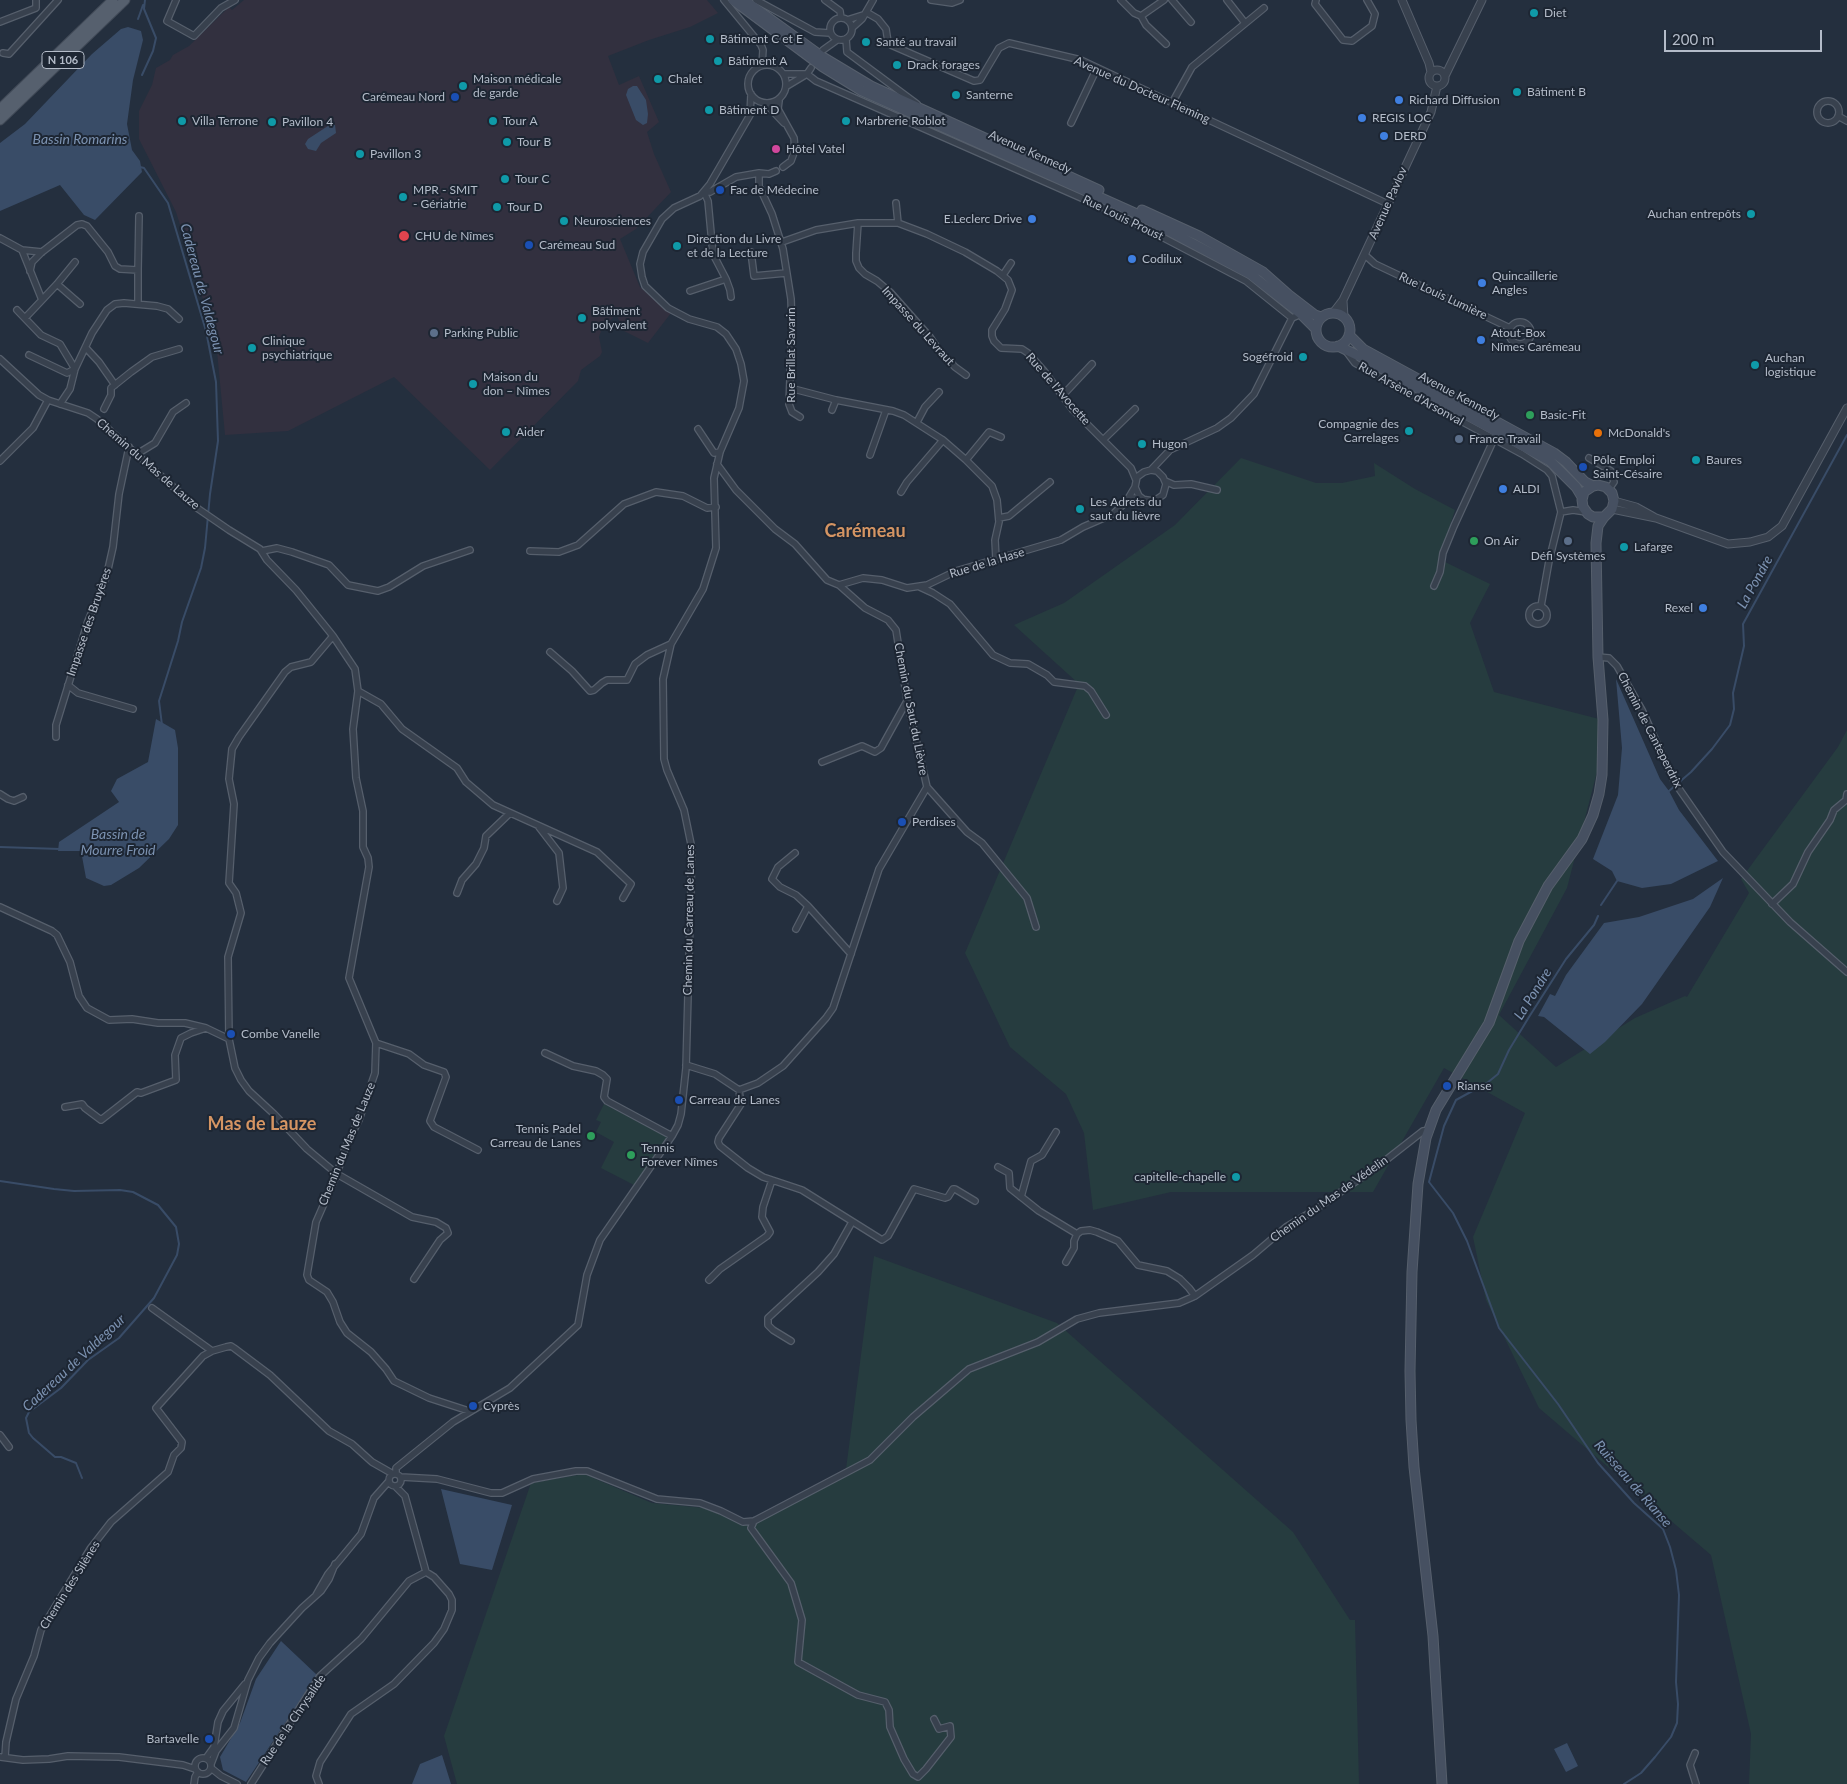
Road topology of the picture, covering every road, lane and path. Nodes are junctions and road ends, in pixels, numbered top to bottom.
1 (36, 0) edge
2 (58, 0) edge
3 (113, 0) edge
4 (125, 0) edge
5 (176, 0) edge
6 (235, 0) edge
7 (724, 0) edge
8 (734, 0) edge
9 (744, 0) edge
10 (756, 0) edge
11 (930, 0) edge
12 (960, 0) edge
13 (1121, 0) edge
14 (1164, 0) edge
15 (1172, 0) edge
16 (1227, 0) edge
17 (1316, 0) edge
18 (1367, 0) edge
19 (1402, 0) edge
20 (1482, 0) edge
21 (871, 1) edge
22 (828, 2) edge
23 (36, 8) junction
24 (1264, 8) dead end
25 (865, 14) junction
26 (42, 15) junction
27 (1141, 16) junction
28 (841, 19) junction
29 (0, 22) edge
30 (1191, 22) dead end
31 (1245, 23) junction
32 (852, 28) junction
33 (831, 34) junction
34 (846, 39) junction
35 (837, 40) junction
36 (1166, 44) dead end
37 (3, 53) dead end
38 (762, 65) junction
39 (1097, 68) junction
40 (809, 71) junction
41 (1439, 72) junction
42 (784, 74) junction
43 (1435, 85) junction
44 (787, 86) junction
45 (751, 94) junction
46 (779, 100) junction
47 (764, 103) junction
48 (1172, 103) junction
49 (0, 110) edge
50 (929, 112) junction
51 (750, 115) junction
52 (1838, 116) dead end
53 (0, 120) edge
54 (1847, 121) edge
55 (1071, 123) dead end
56 (787, 127) junction
57 (783, 167) dead end
58 (776, 171) dead end
59 (759, 173) junction
60 (704, 192) junction
61 (896, 203) dead end
62 (1388, 204) junction
63 (139, 216) dead end
64 (898, 222) junction
65 (858, 223) junction
66 (0, 238) edge
67 (782, 242) junction
68 (22, 250) junction
69 (42, 252) junction
70 (751, 252) dead end
71 (1364, 255) junction
72 (75, 262) dead end
73 (1011, 263) dead end
74 (1375, 264) junction
75 (1360, 266) junction
76 (138, 270) junction
77 (30, 271) junction
78 (786, 273) junction
79 (1003, 275) junction
80 (726, 279) junction
81 (57, 284) junction
82 (690, 291) dead end
83 (731, 297) dead end
84 (42, 300) junction
85 (1343, 300) junction
86 (80, 304) dead end
87 (138, 304) junction
88 (17, 310) dead end
89 (1333, 313) junction
90 (1297, 316) junction
91 (1321, 317) junction
92 (1344, 317) junction
93 (24, 318) junction
94 (179, 319) dead end
95 (1510, 328) dead end
96 (1316, 329) junction
97 (1349, 335) junction
98 (86, 348) junction
99 (1342, 348) junction
100 (179, 349) dead end
101 (29, 355) dead end
102 (0, 358) edge
103 (1092, 364) dead end
104 (75, 369) junction
105 (966, 375) dead end
106 (115, 385) junction
107 (790, 388) junction
108 (939, 392) dead end
109 (1063, 395) junction
110 (48, 400) junction
111 (836, 400) junction
112 (186, 403) dead end
113 (60, 404) junction
114 (1135, 408) dead end
115 (1847, 408) edge
116 (104, 409) dead end
117 (832, 410) dead end
118 (886, 410) junction
119 (800, 417) dead end
120 (917, 422) junction
121 (698, 429) dead end
122 (1001, 437) dead end
123 (1494, 439) junction
124 (943, 440) junction
125 (1103, 440) junction
126 (129, 447) junction
127 (720, 452) junction
128 (137, 454) junction
129 (870, 455) dead end
130 (1589, 458) dead end
131 (966, 460) junction
132 (1161, 460) junction
133 (0, 461) edge
134 (717, 464) junction
135 (1130, 468) junction
136 (1151, 470) junction
137 (1144, 472) junction
138 (1160, 473) junction
139 (1136, 480) junction
140 (1165, 481) junction
141 (1050, 482) dead end
142 (1174, 485) junction
143 (1593, 486) junction
144 (1135, 487) junction
145 (1166, 489) junction
146 (1609, 489) junction
147 (1218, 490) dead end
148 (901, 492) dead end
149 (1143, 499) junction
150 (1582, 500) junction
151 (1126, 502) junction
152 (1613, 505) junction
153 (716, 507) junction
154 (1573, 510) junction
155 (1561, 512) junction
156 (1587, 513) junction
157 (1604, 517) junction
158 (999, 518) junction
159 (264, 550) junction
160 (470, 550) dead end
161 (530, 551) dead end
162 (1597, 553) junction
163 (996, 559) junction
164 (839, 585) junction
165 (1434, 586) dead end
166 (920, 587) junction
167 (1540, 606) dead end
168 (333, 636) junction
169 (670, 644) junction
170 (550, 652) dead end
171 (1598, 660) junction
172 (68, 685) junction
173 (358, 691) junction
174 (907, 700) junction
175 (133, 709) dead end
176 (1106, 715) dead end
177 (56, 737) dead end
178 (822, 762) dead end
179 (926, 787) junction
180 (0, 794) edge
181 (1847, 794) edge
182 (22, 797) dead end
183 (510, 813) junction
184 (538, 826) junction
185 (795, 852) dead end
186 (457, 893) dead end
187 (623, 898) dead end
188 (557, 901) dead end
189 (1772, 904) junction
190 (808, 906) junction
191 (0, 907) edge
192 (1036, 927) dead end
193 (796, 929) dead end
194 (851, 954) junction
195 (1847, 972) edge
196 (206, 1028) junction
197 (229, 1038) junction
198 (376, 1043) junction
199 (546, 1053) dead end
200 (686, 1065) junction
201 (739, 1090) junction
202 (65, 1107) dead end
203 (1056, 1132) dead end
204 (1429, 1134) junction
205 (672, 1136) junction
206 (478, 1150) dead end
207 (998, 1167) dead end
208 (337, 1174) junction
209 (772, 1180) junction
210 (1021, 1197) junction
211 (975, 1202) dead end
212 (852, 1222) junction
213 (1078, 1234) junction
214 (1066, 1262) dead end
215 (414, 1279) dead end
216 (709, 1280) dead end
217 (1195, 1296) junction
218 (152, 1308) dead end
219 (791, 1341) dead end
220 (212, 1351) junction
221 (469, 1411) junction
222 (0, 1435) edge
223 (9, 1447) dead end
224 (394, 1479) junction
225 (754, 1521) junction
226 (426, 1572) junction
227 (248, 1680) junction
228 (934, 1719) dead end
229 (1695, 1753) dead end
230 (2, 1757) edge
231 (206, 1758) junction
232 (196, 1762) junction
233 (183, 1765) junction
234 (204, 1770) junction
235 (195, 1784) edge
236 (238, 1784) edge
237 (251, 1784) edge
238 (319, 1784) edge
239 (1442, 1784) edge
240 (1696, 1784) edge

1 - 23 street
2 - 26 street
3 - 49 main road, N 106
4 - 53 main road, N 106
5 - 6 street
7 - 38 street
8 - 90 main road, Avenue Kennedy
9 - 50 main road, Avenue Kennedy
10 - 33 street
11 - 12 street
13 - 27 street
14 - 27 street
15 - 30 street
16 - 31 street
17 - 18 street
19 - 41 street
20 - 41 street
21 - 25 street
22 - 28 street
23 - 26 street
23 - 29 street
24 - 31 street
25 - 28 street
25 - 32 street
25 - 39 street, Avenue du Docteur Fleming
26 - 37 street
27 - 36 street
28 - 32 street
28 - 33 street
31 - 48 street
32 - 34 street
33 - 35 street
33 - 35 street
34 - 35 street
34 - 50 street
38 - 42 street
38 - 45 street
39 - 48 street, Avenue du Docteur Fleming
39 - 55 street
40 - 42 street
40 - 44 street
40 - 90 street, Rue Louis Proust
41 - 43 street, Avenue Pavlov
41 - 43 street
42 - 44 street
43 - 62 street, Avenue Pavlov
44 - 46 street
45 - 47 street
45 - 51 street, Chemin du Carreau de Lanes
46 - 47 street
46 - 56 street
47 - 51 street
47 - 56 street
48 - 62 street, Avenue du Docteur Fleming
50 - 91 main road, Avenue Kennedy
51 - 60 street, Chemin du Carreau de Lanes
52 - 54 street
56 - 57 street
58 - 59 street
59 - 60 street
59 - 67 street, Rue Brillat Savarin
60 - 80 street
60 - 127 street, Chemin du Carreau de Lanes
61 - 64 street
62 - 71 street, Avenue Pavlov
63 - 76 street
64 - 65 street
64 - 79 street
65 - 67 street
65 - 105 street, Impasse du Levraut
66 - 68 street
67 - 78 street, Rue Brillat Savarin
68 - 69 street
68 - 77 street
69 - 76 street
69 - 77 street
70 - 78 street
71 - 74 street, Rue Louis Lumière
71 - 75 street, Avenue Pavlov
72 - 81 street
73 - 79 street
74 - 75 street
74 - 95 street, Rue Louis Lumière
75 - 85 street, Avenue Pavlov
76 - 87 street
77 - 84 street
78 - 107 street, Rue Brillat Savarin
79 - 109 street, Rue de l'Avocette
80 - 82 street
80 - 83 street
81 - 84 street
81 - 86 street
84 - 93 street
85 - 89 street, Avenue Pavlov
85 - 92 street, Avenue Pavlov
87 - 94 street
87 - 98 street
88 - 93 street
89 - 91 main road
89 - 92 main road
90 - 96 main road, Avenue Kennedy
90 - 132 street
91 - 96 main road
92 - 97 main road
93 - 104 street
96 - 99 main road
97 - 99 main road
97 - 143 main road, Avenue Kennedy
98 - 104 street
98 - 106 street
99 - 123 street, Rue Arsène d'Arsonval
99 - 150 main road, Avenue Kennedy
100 - 106 street
101 - 104 street
102 - 110 street, Chemin du Mas de Lauze
103 - 109 street
104 - 113 street
106 - 116 street
107 - 111 street
107 - 119 street, Rue Brillat Savarin
108 - 120 street
109 - 125 street, Rue de l'Avocette
110 - 113 street, Chemin du Mas de Lauze
110 - 133 street
111 - 117 street
111 - 118 street
112 - 128 street
113 - 126 street, Chemin du Mas de Lauze
114 - 125 street
115 - 152 street
118 - 120 street
118 - 129 street
120 - 124 street
121 - 127 street
122 - 131 street
123 - 155 street, Rue Arsène d'Arsonval
123 - 165 street
124 - 131 street
124 - 148 street
125 - 135 street, Rue de l'Avocette
126 - 128 street, Chemin du Mas de Lauze
126 - 172 street, Impasse des Bruyères
127 - 134 street, Chemin du Carreau de Lanes
128 - 159 street, Chemin du Mas de Lauze
130 - 146 street
131 - 158 street
132 - 136 street
132 - 138 street
134 - 153 street, Chemin du Carreau de Lanes
134 - 164 street, Chemin du Saut du Lièvre
135 - 137 street
135 - 139 street
136 - 137 street
136 - 138 street
137 - 139 street
138 - 140 street
139 - 144 street
140 - 142 street
140 - 145 street
141 - 158 street
142 - 145 street
142 - 147 street
143 - 146 main road, Avenue Kennedy
143 - 150 main road
144 - 149 street
144 - 151 street
145 - 149 street
146 - 152 main road
149 - 151 street
150 - 154 street
150 - 156 main road, Avenue Kennedy
151 - 163 street, Rue de la Hase
152 - 157 main road
153 - 161 street
153 - 169 street, Chemin du Carreau de Lanes
154 - 155 street
154 - 156 street
155 - 167 street, Rue Arsène d'Arsonval
156 - 157 main road
156 - 162 main road, Avenue Kennedy
157 - 162 main road
158 - 163 street
159 - 160 street
159 - 168 street, Chemin du Mas de Lauze
162 - 171 main road
163 - 166 street, Rue de la Hase
164 - 166 street, Rue de la Hase
164 - 174 street, Chemin du Saut du Lièvre
166 - 176 street
168 - 173 street, Chemin du Mas de Lauze
168 - 197 street
169 - 170 street
169 - 200 street, Chemin du Carreau de Lanes
171 - 189 street, Chemin de Canteperdrix
171 - 204 main road
172 - 175 street
172 - 177 street, Impasse des Bruyères
173 - 183 street
173 - 198 street, Chemin du Mas de Lauze
174 - 178 street
174 - 179 street, Chemin du Saut du Lièvre
179 - 192 street
179 - 194 street, Chemin du Saut du Lièvre
180 - 182 street
181 - 189 street
183 - 184 street
183 - 186 street
184 - 187 street
184 - 188 street
185 - 190 street
189 - 195 street, Chemin de Canteperdrix
190 - 193 street
190 - 194 street
191 - 196 street
194 - 201 street, Chemin du Saut du Lièvre
196 - 197 street
196 - 202 street
197 - 208 street
198 - 206 street
198 - 208 street, Chemin du Mas de Lauze
199 - 205 street
200 - 201 street
200 - 205 street, Chemin du Carreau de Lanes
201 - 209 street
203 - 210 street
204 - 217 street, Chemin du Mas de Védelin
204 - 239 main road
205 - 221 street, Chemin du Carreau de Lanes
207 - 210 street
208 - 215 street
208 - 221 street, Chemin du Mas de Lauze
209 - 212 street
209 - 216 street
210 - 213 street
211 - 212 street
212 - 219 street
213 - 214 street
213 - 217 street
217 - 225 street, Chemin du Mas de Védelin
218 - 220 street
220 - 224 street
220 - 230 street, Chemin des Silènes
221 - 224 street, Chemin du Carreau de Lanes
222 - 223 street
224 - 225 street
224 - 226 street
224 - 227 street, Chemin du Carreau de Lanes
225 - 228 street
226 - 237 street, Rue de la Chrysalide
226 - 238 street
227 - 231 street, Chemin du Carreau de Lanes
227 - 234 street, Chemin du Carreau de Lanes
229 - 240 street
230 - 233 street
231 - 232 street
231 - 234 street
232 - 233 street
232 - 234 street
233 - 234 street
234 - 235 street
234 - 236 street

